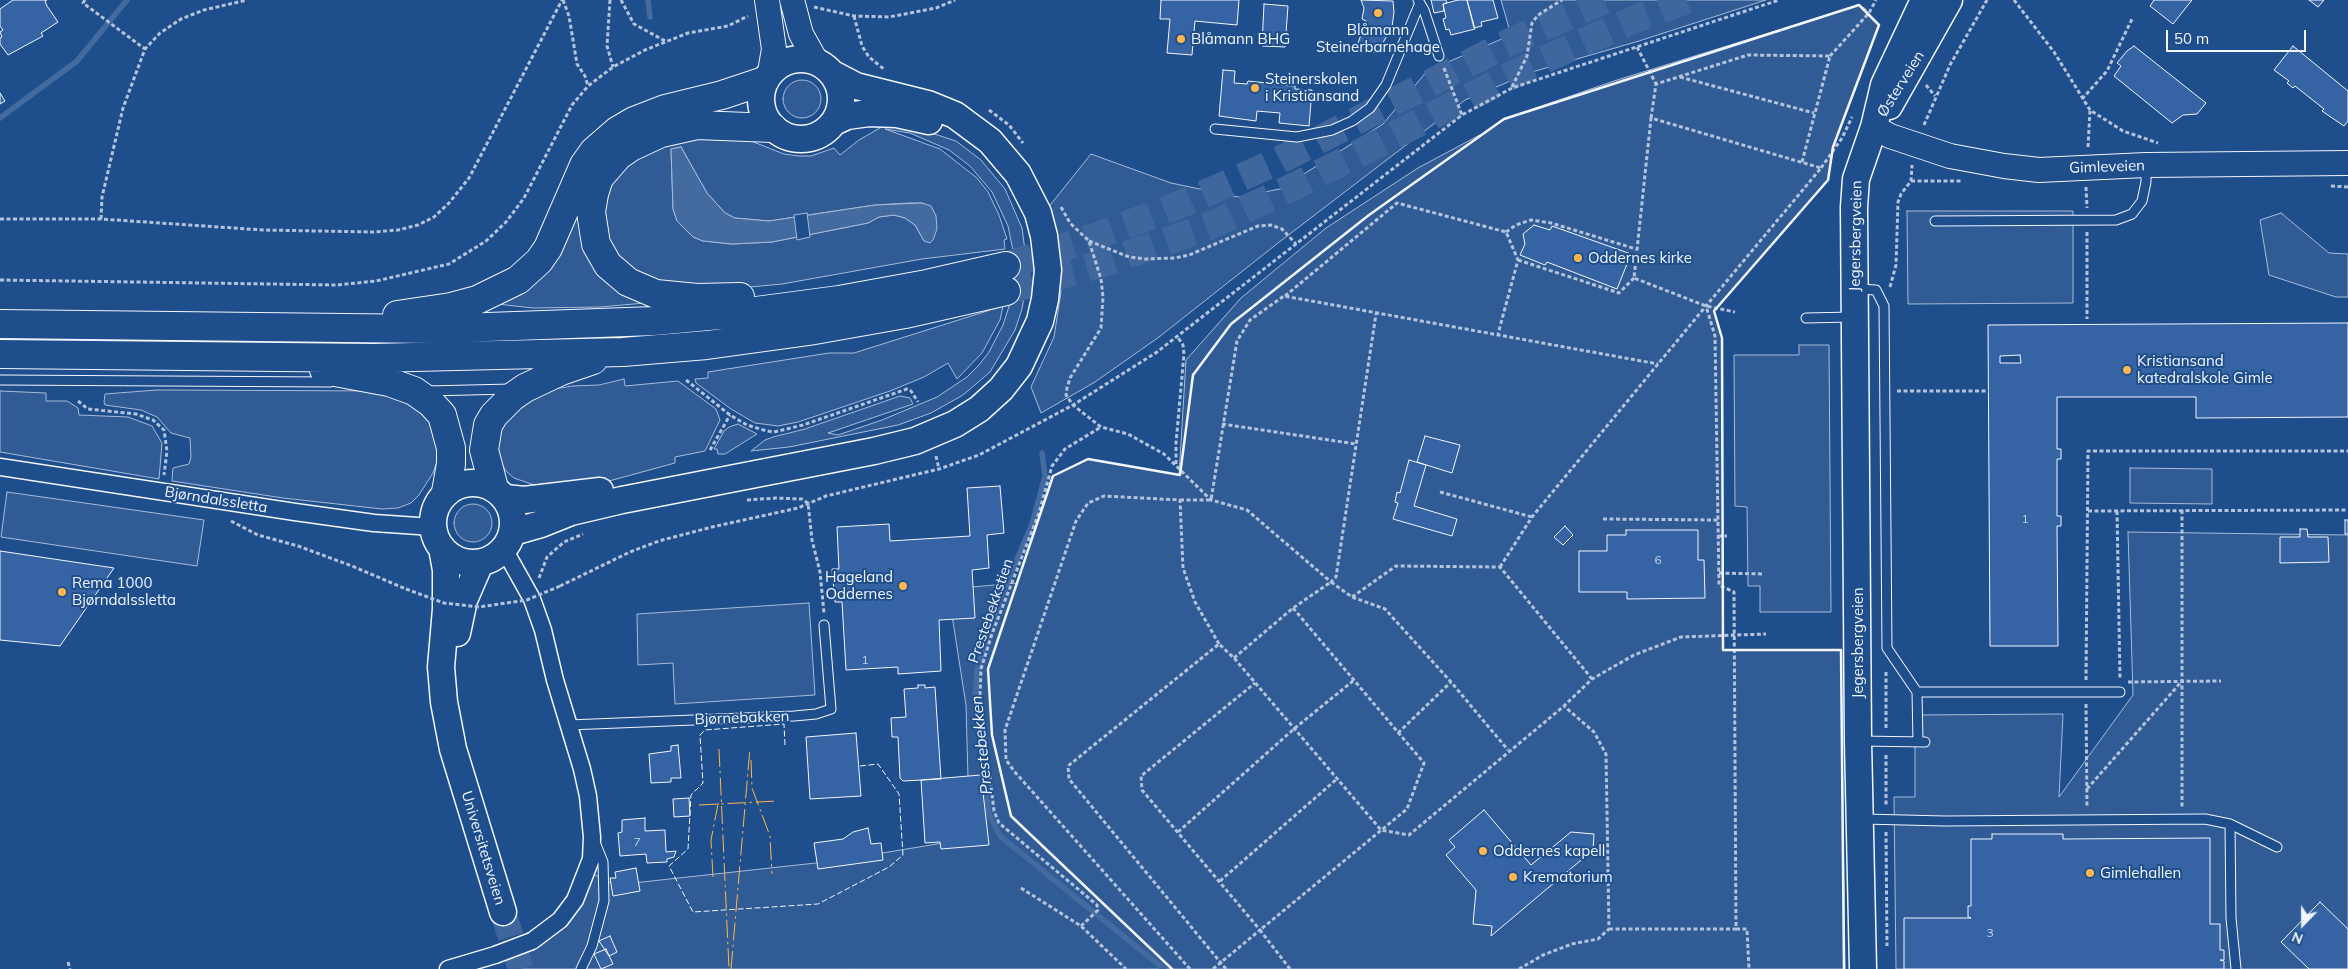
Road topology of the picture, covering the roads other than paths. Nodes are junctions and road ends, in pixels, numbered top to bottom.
1 (1924, 0) edge
2 (1949, 0) edge
3 (801, 2) edge
4 (1419, 2) edge
5 (759, 7) edge
6 (1439, 56) road end
7 (824, 67) junction
8 (767, 76) junction
9 (834, 122) junction
10 (1874, 127) junction
11 (773, 128) junction
12 (1215, 129) dead end
13 (2348, 163) edge
14 (2146, 165) junction
15 (1934, 221) dead end
16 (1855, 289) junction
17 (839, 300) junction
18 (0, 315) edge
19 (1855, 317) junction
20 (1806, 318) dead end
21 (0, 324) edge
22 (32, 325) junction
23 (282, 328) junction
24 (623, 352) junction
25 (0, 354) edge
26 (233, 356) junction
27 (0, 380) edge
28 (389, 382) junction
29 (525, 388) junction
30 (414, 391) junction
31 (0, 467) edge
32 (446, 492) junction
33 (500, 493) junction
34 (437, 538) junction
35 (508, 541) junction
36 (480, 563) junction
37 (824, 625) road end
38 (1917, 692) junction
39 (2120, 692) dead end
40 (568, 725) junction
41 (1858, 740) junction
42 (1861, 819) junction
43 (2230, 824) junction
44 (592, 837) junction
45 (2277, 847) dead end
46 (448, 969) edge
47 (581, 969) edge
48 (1863, 969) edge
49 (2236, 969) edge

1 - 10 main road, Østerveien
2 - 10 main road, Østerveien
3 - 7 street
4 - 6 lane
4 - 12 lane
5 - 8 street
7 - 8 main road
7 - 9 main road
7 - 35 main road
8 - 11 main road
8 - 23 highway
9 - 11 main road
9 - 33 main road
10 - 14 street, Gimleveien
10 - 16 main road, Jegersbergveien
11 - 17 highway
13 - 14 street, Gimleveien
14 - 15 lane
16 - 19 main road, Jegersbergveien
16 - 38 lane
17 - 23 highway
17 - 24 highway
18 - 22 lane
19 - 20 lane
19 - 41 main road, Jegersbergveien
21 - 22 highway
22 - 23 highway
24 - 26 highway
24 - 29 highway
25 - 26 highway
26 - 28 highway
27 - 28 lane
28 - 30 highway
29 - 30 lane
29 - 33 highway
30 - 32 highway
31 - 34 street, Bjørndalssletta
32 - 33 main road
32 - 34 main road
33 - 35 main road
34 - 36 main road
34 - 36 main road, Universitetsveien
35 - 36 main road
35 - 40 street
37 - 40 lane, Bjørnebakken
38 - 39 lane
38 - 41 lane
40 - 44 street
41 - 42 main road, Jegersbergveien
42 - 43 lane
42 - 48 main road, Jegersbergveien
43 - 45 lane
43 - 49 lane
44 - 46 street, bridge
44 - 47 lane

